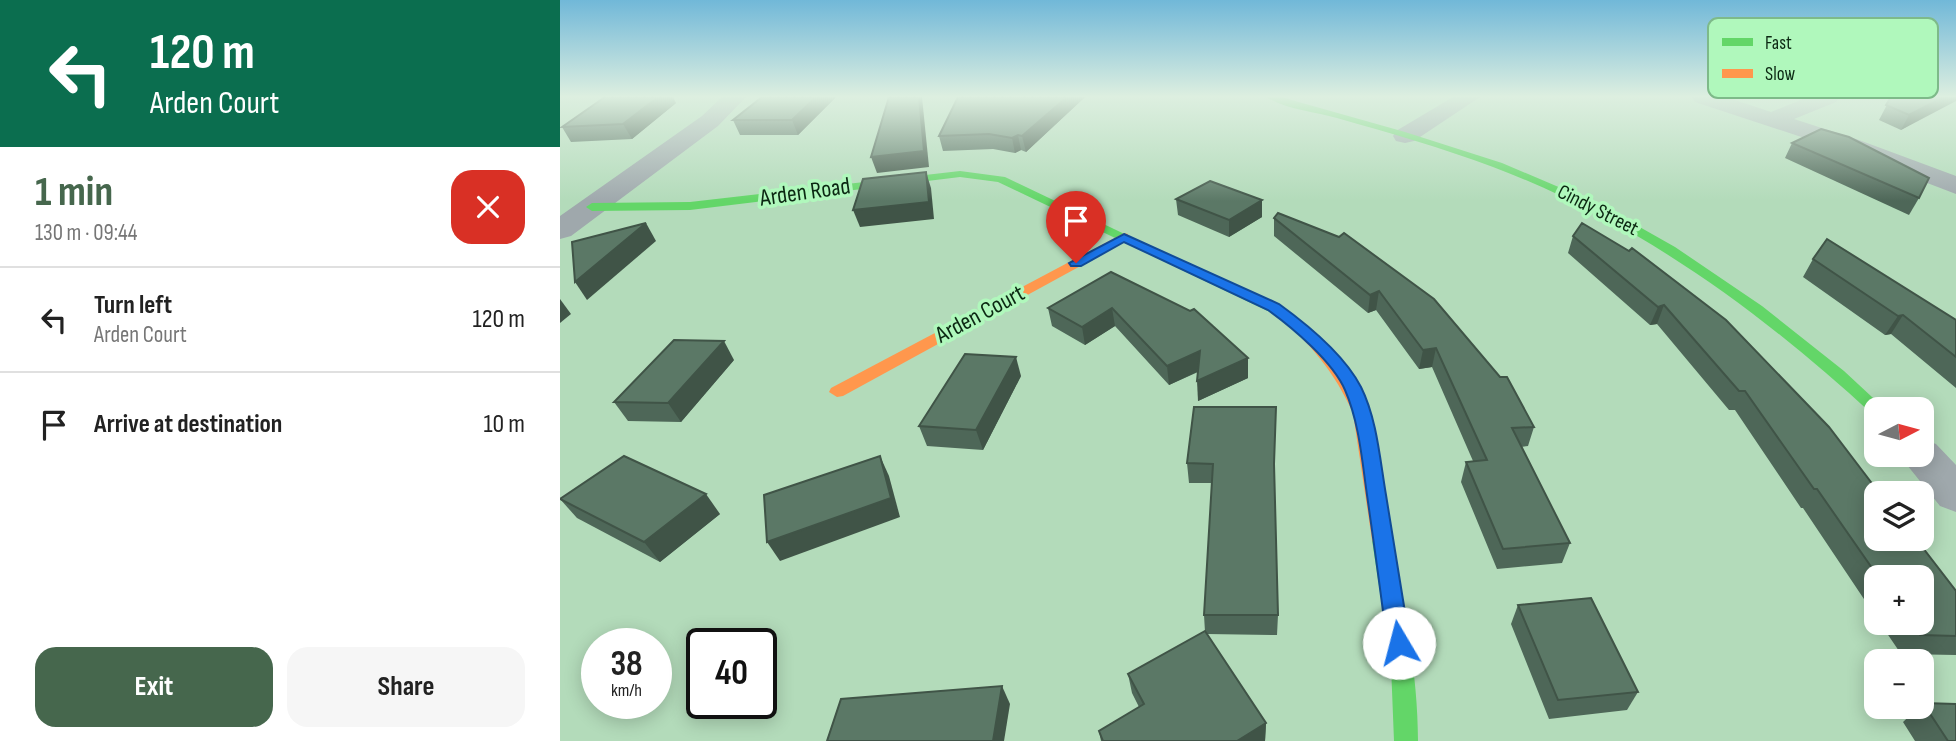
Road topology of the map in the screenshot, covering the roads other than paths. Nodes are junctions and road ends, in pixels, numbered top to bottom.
1 (695, 132) edge
2 (1390, 132) edge
3 (1412, 132) edge
4 (1808, 132) edge
5 (1405, 136) junction
6 (1956, 186) edge
7 (592, 207) junction
8 (560, 230) edge
9 (1124, 237) junction
10 (837, 392) dead end
11 (1865, 397) edge
12 (1932, 467) edge
13 (1956, 494) edge
14 (1406, 741) edge

1 - 7 street
2 - 5 street, Cindy Street
3 - 5 street
4 - 6 street
5 - 11 street, Cindy Street
7 - 8 street
7 - 9 street, Arden Road
9 - 10 street, Arden Court
9 - 14 street, Arden Road
12 - 13 street

